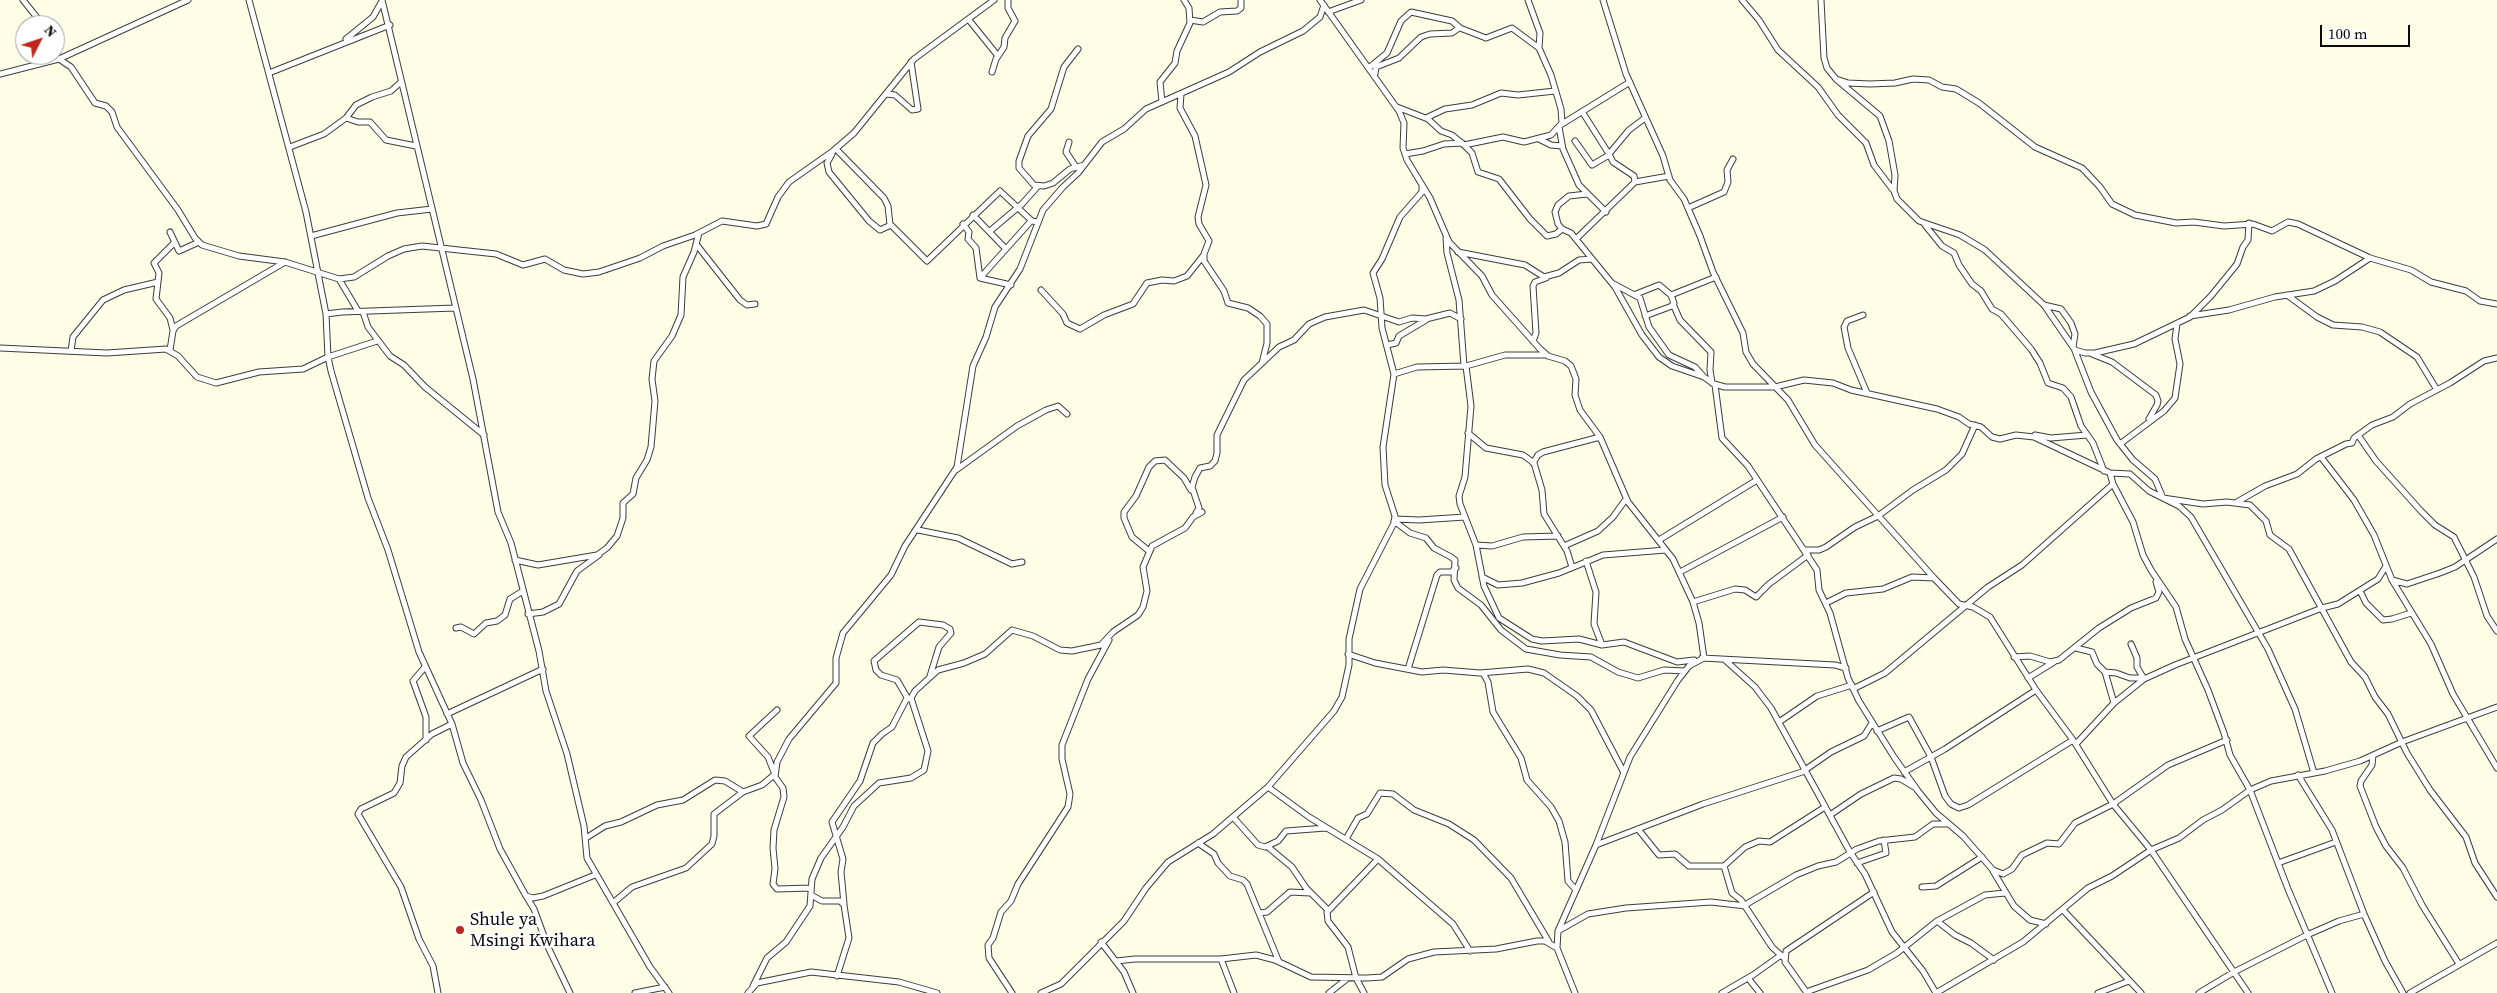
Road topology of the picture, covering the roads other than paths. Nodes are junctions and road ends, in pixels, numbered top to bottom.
1 (22, 0) edge
2 (188, 0) edge
3 (250, 0) edge
4 (382, 0) edge
5 (994, 0) edge
6 (1008, 0) edge
7 (1184, 0) edge
8 (1242, 0) edge
9 (1320, 0) edge
10 (1361, 0) edge
11 (1528, 0) edge
12 (1603, 0) edge
13 (1742, 0) edge
14 (1821, 0) edge
15 (1324, 5) junction
16 (1328, 12) junction
17 (35, 15) edge
18 (969, 20) junction
19 (1190, 20) junction
20 (390, 25) junction
21 (1459, 28) junction
22 (341, 43) junction
23 (1539, 48) junction
24 (1078, 49) dead end
25 (65, 56) edge
26 (998, 56) junction
27 (65, 62) edge
28 (911, 62) junction
29 (35, 65) edge
30 (1370, 67) junction
31 (992, 72) dead end
32 (269, 73) junction
33 (0, 74) edge
34 (1375, 75) junction
35 (1836, 79) junction
36 (401, 82) junction
37 (1630, 82) junction
38 (1555, 91) junction
39 (887, 94) junction
40 (1180, 94) junction
41 (1162, 102) junction
42 (1396, 108) junction
43 (1583, 113) junction
44 (346, 118) junction
45 (1426, 118) junction
46 (1645, 118) junction
47 (1560, 126) junction
48 (1539, 139) junction
49 (1576, 140) dead end
50 (1069, 142) dead end
51 (1463, 144) junction
52 (416, 146) junction
53 (1562, 146) junction
54 (290, 147) junction
55 (835, 150) junction
56 (1405, 154) junction
57 (1609, 155) junction
58 (1733, 159) dead end
59 (1084, 165) junction
60 (1076, 167) junction
61 (1669, 176) junction
62 (1635, 182) junction
63 (1422, 184) junction
64 (1038, 186) junction
65 (1894, 191) junction
66 (1587, 194) junction
67 (1688, 208) junction
68 (432, 209) junction
69 (1017, 209) junction
70 (1606, 212) junction
71 (973, 215) junction
72 (1031, 220) junction
73 (1038, 222) junction
74 (1923, 223) junction
75 (2249, 223) junction
76 (963, 224) junction
77 (890, 225) junction
78 (1562, 229) junction
79 (990, 231) junction
80 (170, 232) dead end
81 (699, 233) junction
82 (311, 236) junction
83 (1446, 238) junction
84 (1577, 238) junction
85 (199, 242) junction
86 (174, 244) junction
87 (696, 244) junction
88 (1005, 248) junction
89 (442, 249) junction
90 (1458, 252) junction
91 (1204, 256) junction
92 (2370, 258) junction
93 (1592, 259) junction
94 (285, 262) junction
95 (318, 272) junction
96 (1548, 277) junction
97 (1716, 277) junction
98 (980, 278) junction
99 (339, 279) junction
100 (158, 282) junction
101 (1612, 282) junction
102 (1011, 285) junction
103 (1041, 290) dead end
104 (1636, 294) junction
105 (1671, 295) junction
106 (2287, 295) junction
107 (755, 304) dead end
108 (1674, 304) junction
109 (2044, 304) junction
110 (2497, 304) edge
111 (455, 308) junction
112 (360, 312) junction
113 (326, 314) junction
114 (1645, 316) junction
115 (1862, 316) dead end
116 (2190, 316) junction
117 (1383, 317) junction
118 (1430, 318) junction
119 (1461, 319) junction
120 (2177, 324) junction
121 (173, 331) junction
122 (377, 341) junction
123 (1532, 341) junction
124 (1387, 345) junction
125 (0, 348) edge
126 (2074, 349) junction
127 (170, 350) junction
128 (71, 351) junction
129 (2089, 353) junction
130 (1546, 355) junction
131 (328, 357) junction
132 (2497, 358) edge
133 (1261, 366) junction
134 (1465, 366) junction
135 (1394, 374) junction
136 (1704, 377) junction
137 (1712, 383) junction
138 (1775, 388) junction
139 (2437, 390) junction
140 (1867, 393) junction
141 (1067, 414) dead end
142 (2148, 421) junction
143 (1975, 425) junction
144 (1468, 433) junction
145 (484, 435) junction
146 (2027, 435) junction
147 (2088, 435) junction
148 (2358, 435) junction
149 (1600, 437) junction
150 (2120, 444) junction
151 (2321, 457) junction
152 (1534, 463) junction
153 (955, 470) junction
154 (2104, 471) junction
155 (2110, 474) junction
156 (1757, 480) junction
157 (2113, 484) junction
158 (1195, 496) junction
159 (2163, 498) junction
160 (1626, 499) junction
161 (2237, 503) junction
162 (1202, 512) dead end
163 (1195, 516) junction
164 (1878, 516) junction
165 (1466, 517) junction
166 (1783, 517) junction
167 (1395, 520) junction
168 (918, 530) junction
169 (1558, 536) junction
170 (2497, 539) edge
171 (1659, 540) junction
172 (1476, 546) junction
173 (1564, 546) junction
174 (1666, 550) junction
175 (604, 551) junction
176 (1148, 551) junction
177 (1806, 553) junction
178 (515, 560) junction
179 (2465, 560) junction
180 (1586, 561) junction
181 (1022, 562) dead end
182 (2386, 566) junction
183 (1572, 567) junction
184 (1456, 568) junction
185 (2151, 570) junction
186 (1680, 572) junction
187 (1482, 577) junction
188 (1934, 578) junction
189 (2392, 580) junction
190 (523, 591) junction
191 (2360, 591) junction
192 (1693, 602) junction
193 (1826, 603) junction
194 (1965, 606) junction
195 (2322, 608) junction
196 (2411, 613) junction
197 (528, 614) junction
198 (456, 628) dead end
199 (2497, 631) edge
200 (1113, 632) junction
201 (2258, 632) junction
202 (2132, 644) dead end
203 (1602, 645) junction
204 (2076, 648) junction
205 (1348, 654) junction
206 (2014, 657) junction
207 (1704, 658) junction
208 (2193, 659) junction
209 (1724, 660) junction
210 (2054, 662) junction
211 (425, 667) junction
212 (1846, 668) junction
213 (543, 669) junction
214 (1408, 669) junction
215 (1685, 671) junction
216 (2105, 672) junction
217 (1483, 673) junction
218 (930, 678) junction
219 (2028, 678) junction
220 (2144, 679) junction
221 (1852, 687) junction
222 (2036, 690) junction
223 (907, 698) junction
224 (912, 703) junction
225 (2114, 703) junction
226 (2497, 707) edge
227 (778, 710) dead end
228 (447, 714) junction
229 (2467, 718) junction
230 (1779, 722) junction
231 (1872, 723) junction
232 (452, 724) junction
233 (1877, 731) junction
234 (426, 740) junction
235 (2226, 740) junction
236 (2074, 742) junction
237 (2402, 742) junction
238 (2373, 756) junction
239 (1931, 757) junction
240 (2497, 768) edge
241 (1805, 771) junction
242 (1624, 772) junction
243 (1904, 772) junction
244 (2314, 773) junction
245 (774, 774) junction
246 (2298, 775) junction
247 (1268, 787) junction
248 (1916, 788) junction
249 (2250, 790) junction
250 (743, 792) junction
251 (2113, 804) junction
252 (1825, 807) junction
253 (1830, 815) junction
254 (1233, 818) junction
255 (1948, 824) junction
256 (1327, 828) junction
257 (1638, 829) junction
258 (586, 838) junction
259 (836, 838) junction
260 (1346, 839) junction
261 (1884, 840) junction
262 (2336, 842) junction
263 (1198, 843) junction
264 (1596, 845) junction
265 (1268, 847) junction
266 (2151, 850) junction
267 (1850, 852) junction
268 (1982, 857) junction
269 (1378, 859) junction
270 (1857, 863) junction
271 (2278, 863) junction
272 (1724, 866) junction
273 (1993, 870) junction
274 (595, 875) junction
275 (1922, 887) dead end
276 (810, 888) junction
277 (1576, 890) junction
278 (1874, 892) junction
279 (1310, 893) junction
280 (2004, 893) junction
281 (812, 895) junction
282 (526, 896) junction
283 (2497, 897) edge
284 (613, 903) junction
285 (844, 904) junction
286 (1745, 906) junction
287 (1328, 910) junction
288 (2063, 910) junction
289 (1260, 913) junction
290 (2364, 914) junction
291 (1937, 921) junction
292 (2046, 924) junction
293 (1558, 931) junction
294 (2307, 935) junction
295 (1101, 942) junction
296 (1550, 943) junction
297 (2497, 943) edge
298 (1557, 948) junction
299 (1903, 948) junction
300 (1470, 951) junction
301 (1782, 956) junction
302 (1222, 959) junction
303 (1994, 960) junction
304 (1116, 961) junction
305 (1280, 963) junction
306 (2459, 964) junction
307 (2234, 972) junction
308 (837, 976) junction
309 (1348, 978) junction
310 (1356, 978) junction
311 (1748, 978) junction
312 (2128, 981) junction
313 (753, 986) junction
314 (665, 988) junction
315 (1807, 992) edge
316 (438, 993) edge
317 (570, 993) edge
318 (635, 993) edge
319 (669, 993) edge
320 (748, 993) edge
321 (937, 993) edge
322 (1012, 993) edge
323 (1041, 993) edge
324 (1133, 993) edge
325 (1234, 993) edge
326 (1329, 993) edge
327 (1364, 993) edge
328 (1575, 993) edge
329 (1722, 993) edge
330 (1760, 993) edge
331 (1936, 993) edge
332 (2098, 993) edge
333 (2141, 993) edge
334 (2199, 993) edge
335 (2248, 993) edge
336 (2332, 993) edge
337 (2403, 993) edge
338 (2410, 993) edge

1 - 17 street
2 - 25 street
3 - 32 street
4 - 20 street
4 - 22 street
5 - 18 street
6 - 26 street
7 - 19 street
8 - 19 street
9 - 15 street
10 - 16 street
11 - 23 street
12 - 37 street
13 - 65 street
14 - 35 street
15 - 16 street
15 - 40 street
16 - 30 street
18 - 26 street
18 - 28 street
19 - 41 street
20 - 22 street
20 - 36 street
21 - 23 street
21 - 30 street
21 - 34 street
22 - 32 street
23 - 38 street
24 - 64 street
26 - 31 street
27 - 85 street
28 - 39 street
28 - 39 street
29 - 33 street
30 - 34 street
32 - 54 street
34 - 42 street
35 - 65 street
35 - 75 street
36 - 44 street
36 - 52 street
37 - 43 street
37 - 46 street
38 - 45 street
38 - 47 street
39 - 55 street
40 - 41 street
40 - 91 street
41 - 59 street
42 - 45 street
42 - 56 street
43 - 47 street
43 - 57 street
44 - 52 street
44 - 54 street
45 - 51 street
46 - 57 street
46 - 61 street
47 - 48 street
47 - 53 street
48 - 51 street
48 - 53 street
49 - 57 street
50 - 60 street
51 - 56 street
51 - 78 street
52 - 68 street
53 - 66 street
54 - 82 street
55 - 77 street
55 - 77 street
55 - 81 street
56 - 63 street
57 - 62 street
58 - 67 street
59 - 60 street
59 - 73 street
60 - 64 street
61 - 62 street
61 - 67 street
62 - 70 street
63 - 83 street
63 - 117 street
64 - 69 street
65 - 74 street
66 - 70 street
66 - 78 street
67 - 97 street
68 - 82 street
68 - 89 street
69 - 71 street
69 - 72 street
69 - 79 street
70 - 84 street
71 - 76 street
71 - 79 street
72 - 73 street
72 - 88 street
73 - 102 street
74 - 109 street
74 - 147 street
75 - 92 street
75 - 116 street
76 - 77 street
76 - 98 street
78 - 84 street
79 - 88 street
80 - 86 street
81 - 87 street
81 - 89 street
82 - 95 street
83 - 90 street
83 - 119 street
84 - 93 street
85 - 86 street
85 - 94 street
86 - 100 street
87 - 107 street
87 - 175 street
88 - 98 street
89 - 99 street
89 - 111 street
90 - 96 street
90 - 123 street
91 - 103 street
91 - 133 street
92 - 106 street
92 - 110 street
93 - 96 street
93 - 101 street
94 - 95 street
94 - 121 street
95 - 99 street
95 - 113 street
96 - 123 street
97 - 105 street
97 - 138 street
98 - 102 street
99 - 112 street
100 - 121 street
100 - 128 street
101 - 104 street
101 - 136 street
102 - 153 street
104 - 105 street
104 - 114 street
105 - 108 street
106 - 116 street
106 - 139 street
108 - 114 street
108 - 137 street
109 - 126 street
109 - 126 street
111 - 112 street
111 - 145 street
112 - 113 street
112 - 122 street
113 - 131 street
114 - 136 street
115 - 140 street
116 - 120 street
117 - 118 street
117 - 124 street
117 - 133 street
118 - 119 street
118 - 124 street
119 - 134 street
120 - 129 street
120 - 142 street
121 - 127 street
122 - 131 street
122 - 145 street
123 - 130 street
124 - 135 street
125 - 128 street
126 - 129 street
126 - 150 street
127 - 128 street
127 - 131 street
129 - 142 street
130 - 134 street
130 - 149 street
131 - 211 street
132 - 139 street
133 - 158 street
134 - 135 street
134 - 144 street
135 - 167 street
136 - 137 street
137 - 138 street
137 - 156 street
138 - 140 street
138 - 164 street
139 - 148 street
140 - 143 street
141 - 153 street
142 - 150 street
143 - 146 street
143 - 164 street
144 - 152 street
144 - 165 street
145 - 178 street
146 - 147 street
146 - 154 street
147 - 154 street
148 - 151 street
148 - 179 street
149 - 152 street
149 - 160 street
150 - 159 street
151 - 161 street
151 - 182 street
152 - 169 street
153 - 168 street
154 - 155 street
155 - 157 street
155 - 159 street
156 - 166 street
156 - 171 street
157 - 185 street
157 - 194 street
158 - 163 street
158 - 176 street
159 - 161 street
159 - 201 street
160 - 171 street
160 - 173 street
161 - 195 street
162 - 163 street
163 - 176 street
164 - 177 street
164 - 188 street
165 - 167 street
165 - 172 street
166 - 177 street
166 - 186 street
167 - 184 street
167 - 205 street
168 - 181 street
168 - 245 street
169 - 172 street
169 - 173 street
170 - 179 street
171 - 174 street
172 - 187 street
173 - 183 street
174 - 180 street
174 - 186 street
175 - 178 street
175 - 197 street
176 - 200 street
177 - 192 street
177 - 193 street
178 - 190 street
179 - 189 street
179 - 199 street
180 - 183 street
180 - 203 street
182 - 189 street
182 - 191 street
183 - 187 street
184 - 214 street
184 - 215 street
185 - 204 street
185 - 208 street
186 - 192 street
187 - 203 street
188 - 193 street
188 - 194 street
189 - 196 street
190 - 197 street
190 - 198 street
191 - 195 street
191 - 196 street
192 - 207 street
193 - 212 street
194 - 206 street
194 - 221 street
195 - 201 street
195 - 237 street
196 - 229 street
197 - 213 street
200 - 218 street
200 - 322 street
201 - 208 street
201 - 244 street
202 - 220 street
203 - 207 street
204 - 210 street
204 - 216 street
205 - 214 street
205 - 247 street
206 - 210 street
206 - 219 street
207 - 209 street
207 - 215 street
208 - 220 street
208 - 235 street
209 - 212 street
209 - 230 street
210 - 219 street
211 - 228 street
211 - 234 street
212 - 221 street
213 - 228 street
213 - 258 street
214 - 217 street
215 - 242 street
216 - 220 street
216 - 225 street
217 - 242 street
217 - 277 street
218 - 223 street
218 - 224 street
219 - 222 street
220 - 225 street
221 - 230 street
221 - 231 street
222 - 236 street
222 - 239 street
223 - 224 street
223 - 259 street
224 - 259 street
225 - 236 street
226 - 229 street
227 - 245 street
228 - 232 street
229 - 237 street
229 - 240 street
230 - 241 street
231 - 233 street
231 - 241 street
232 - 234 street
232 - 282 street
233 - 239 street
233 - 243 street
234 - 316 street
235 - 249 street
235 - 251 street
236 - 239 street
236 - 251 street
237 - 238 street
237 - 283 street
238 - 244 street
238 - 306 street
239 - 243 street
241 - 252 street
241 - 257 street
242 - 264 street
243 - 248 street
244 - 246 street
245 - 250 street
245 - 276 street
246 - 249 street
246 - 262 street
247 - 254 street
247 - 256 street
248 - 253 street
248 - 255 street
249 - 266 street
249 - 271 street
250 - 258 street
250 - 284 street
251 - 266 street
251 - 273 street
252 - 253 street
252 - 272 street
253 - 267 street
254 - 263 street
254 - 265 street
255 - 261 street
255 - 268 street
256 - 260 street
256 - 265 street
257 - 264 street
257 - 272 street
258 - 274 street
259 - 276 street
259 - 285 street
260 - 269 street
260 - 296 street
261 - 267 street
261 - 270 street
262 - 271 street
262 - 290 street
263 - 289 street
263 - 295 street
264 - 277 street
265 - 279 street
266 - 288 street
266 - 307 street
267 - 270 street
267 - 286 street
268 - 273 street
268 - 275 street
269 - 287 street
269 - 300 street
270 - 278 street
271 - 294 street
272 - 286 street
273 - 280 street
274 - 282 street
274 - 284 street
276 - 281 street
277 - 293 street
278 - 299 street
278 - 301 street
279 - 287 street
279 - 289 street
280 - 291 street
280 - 292 street
281 - 285 street
281 - 313 street
282 - 317 street
284 - 314 street
285 - 308 street
286 - 293 street
286 - 301 street
287 - 310 street
288 - 292 street
288 - 312 street
289 - 305 street
290 - 294 street
290 - 337 street
291 - 299 street
291 - 303 street
292 - 303 street
293 - 298 street
294 - 307 street
294 - 336 street
295 - 304 street
295 - 323 street
296 - 298 street
296 - 300 street
297 - 306 street
298 - 328 street
299 - 315 street
299 - 331 street
300 - 310 street
301 - 311 street
301 - 315 street
302 - 304 street
302 - 305 street
302 - 325 street
303 - 331 street
304 - 324 street
305 - 309 street
306 - 338 street
307 - 334 street
307 - 335 street
308 - 313 street
308 - 321 street
309 - 310 street
309 - 326 street
310 - 327 street
311 - 329 street
311 - 330 street
312 - 332 street
312 - 333 street
313 - 320 street
314 - 318 street
314 - 319 street

